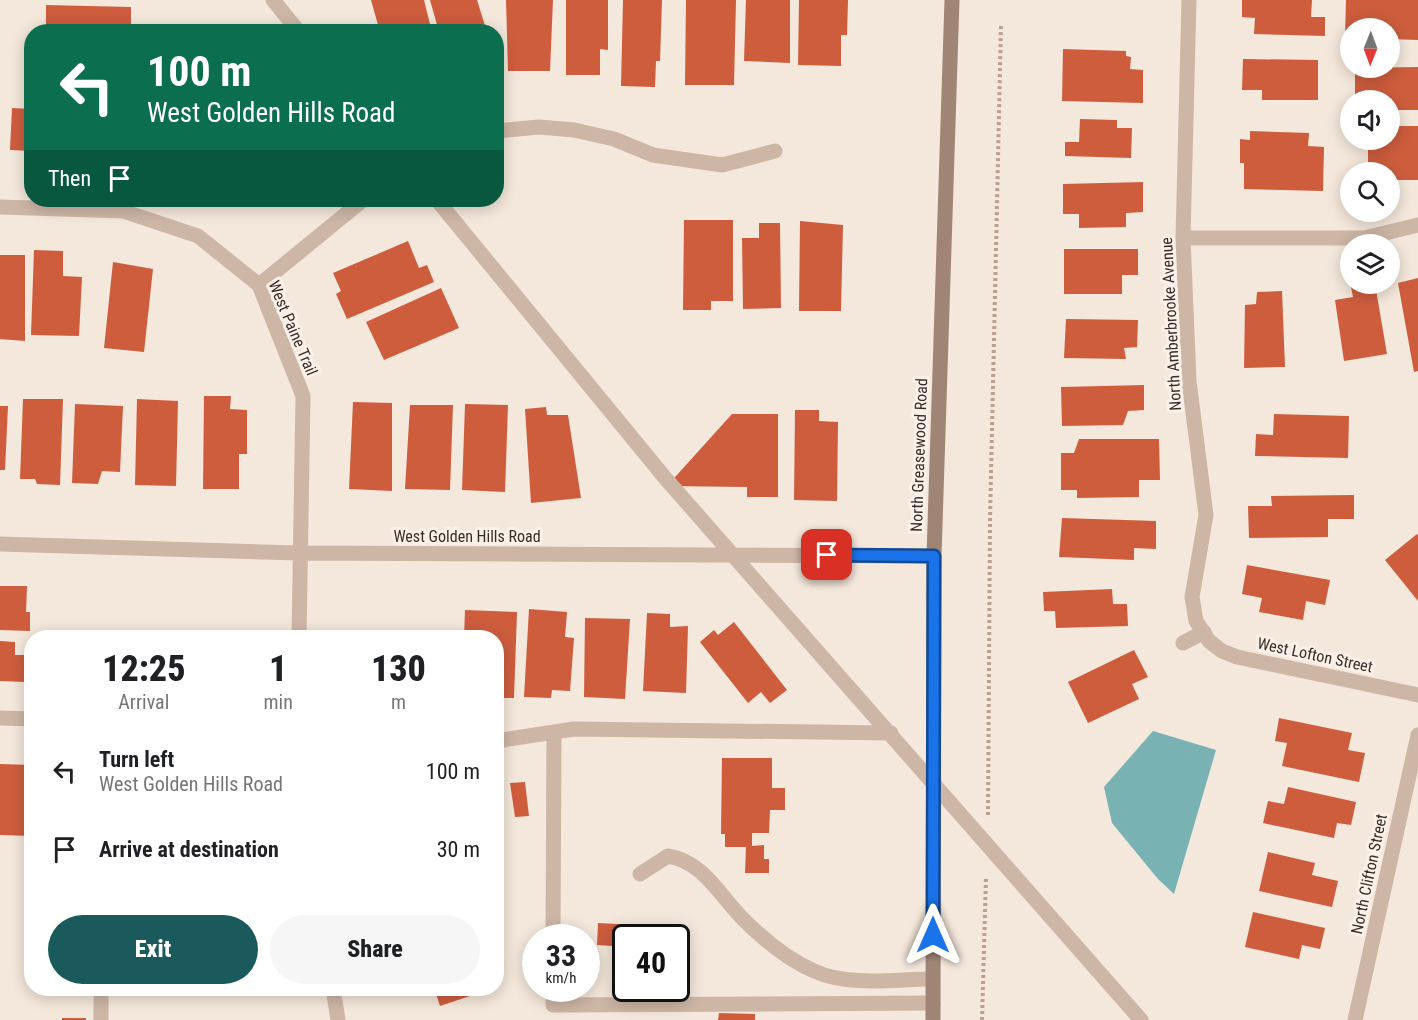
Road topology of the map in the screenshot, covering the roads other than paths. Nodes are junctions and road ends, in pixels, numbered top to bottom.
1 (273, 0) edge
2 (952, 0) edge
3 (1189, 0) edge
4 (292, 24) edge
5 (504, 130) edge
6 (775, 151) dead end
7 (0, 207) edge
8 (354, 207) edge
9 (443, 207) edge
10 (1418, 225) edge
11 (1183, 238) junction
12 (259, 285) junction
13 (0, 544) edge
14 (299, 553) junction
15 (734, 555) junction
16 (934, 556) junction
17 (299, 630) edge
18 (1206, 636) junction
19 (1184, 643) dead end
20 (1418, 695) edge
21 (0, 718) edge
22 (24, 719) edge
23 (554, 732) junction
24 (891, 733) junction
25 (1418, 735) edge
26 (504, 740) edge
27 (934, 781) junction
28 (640, 874) dead end
29 (553, 924) edge
30 (933, 979) junction
31 (101, 996) edge
32 (334, 996) edge
33 (553, 1002) edge
34 (933, 1003) junction
35 (101, 1020) edge
36 (338, 1020) edge
37 (933, 1020) edge
38 (1141, 1020) edge
39 (1355, 1020) edge

1 - 4 street
2 - 16 street, North Greasewood Road
3 - 11 street, North Amberbrooke Avenue
5 - 6 street
7 - 12 street, West Paine Trail
8 - 12 street
9 - 15 street
10 - 11 street
11 - 18 street, North Amberbrooke Avenue
12 - 14 street, West Paine Trail
13 - 14 street, West Golden Hills Road
14 - 15 street, West Golden Hills Road
14 - 17 street, West Paine Trail
15 - 16 street, West Golden Hills Road
15 - 24 street
16 - 27 street, North Greasewood Road
18 - 19 street
18 - 20 street, West Lofton Street
21 - 22 street
23 - 24 street
23 - 26 street
23 - 29 street
24 - 27 street
25 - 39 street, North Clifton Street
27 - 30 street, North Greasewood Road
27 - 38 street
28 - 30 street
30 - 34 street, North Greasewood Road
31 - 35 street
32 - 36 street
33 - 34 street
34 - 37 street, North Greasewood Road

